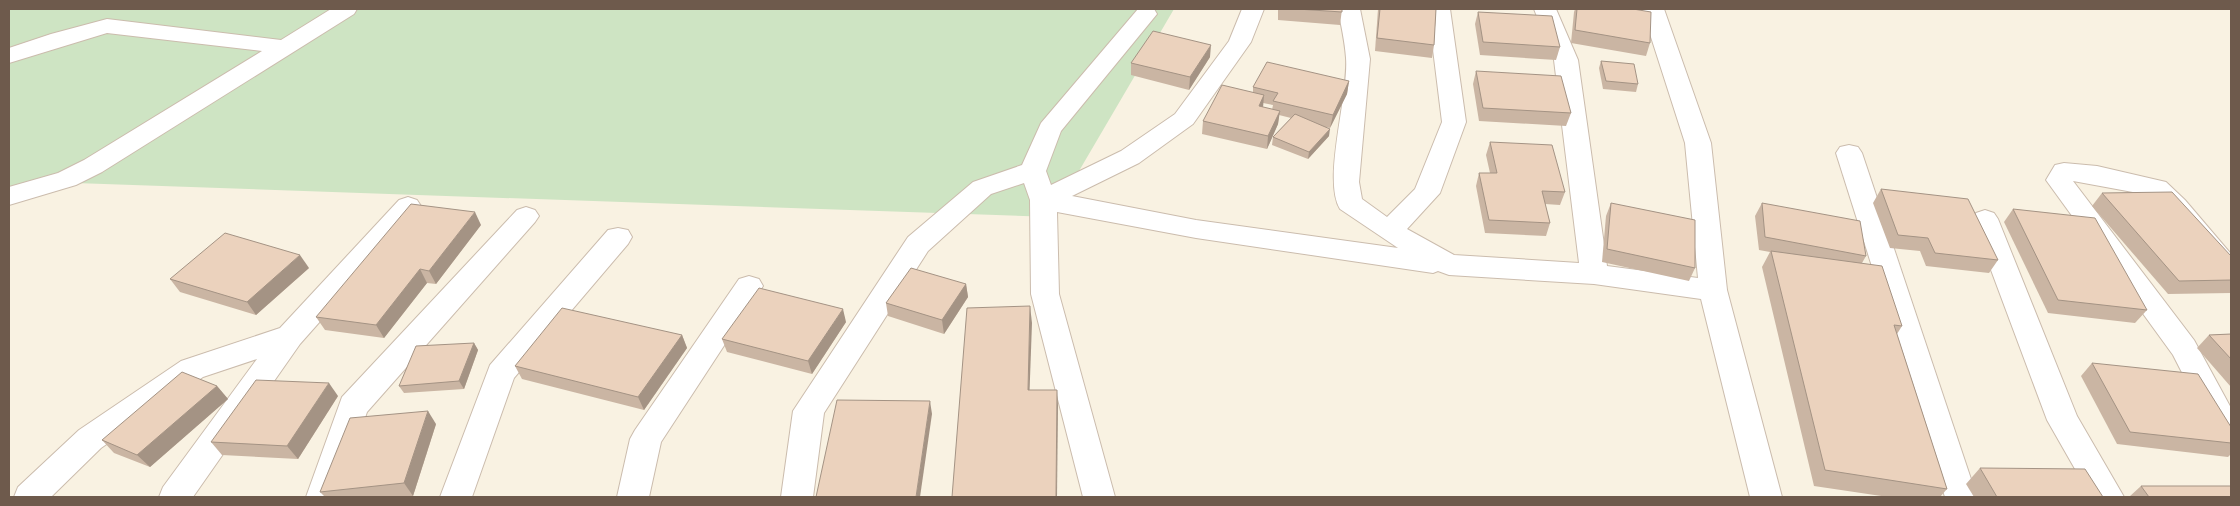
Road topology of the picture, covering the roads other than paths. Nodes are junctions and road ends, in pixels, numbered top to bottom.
1 (346, 9) edge
2 (1253, 9) edge
3 (1349, 9) edge
4 (1438, 9) edge
5 (1545, 9) edge
6 (1653, 9) edge
7 (1146, 14) dead end
8 (286, 46) junction
9 (9, 56) edge
10 (1849, 154) dead end
11 (1033, 171) junction
12 (9, 196) edge
13 (1043, 200) junction
14 (408, 206) edge
15 (526, 216) dead end
16 (1985, 219) dead end
17 (1389, 231) junction
18 (618, 237) dead end
19 (1449, 265) junction
20 (2231, 273) edge
21 (1594, 274) junction
22 (749, 286) dead end
23 (1712, 290) junction
24 (290, 336) junction
25 (2231, 438) edge
26 (30, 497) edge
27 (175, 497) edge
28 (322, 497) edge
29 (456, 497) edge
30 (633, 497) edge
31 (796, 497) edge
32 (1099, 497) edge
33 (1766, 497) edge
34 (1961, 497) edge
35 (2108, 497) edge

1 - 8 street
2 - 13 street
3 - 17 street
4 - 17 street
5 - 21 street
6 - 23 street
7 - 11 street
8 - 9 street
8 - 12 street
10 - 34 street
11 - 13 street
11 - 31 street
13 - 19 street
13 - 32 street
14 - 24 street
15 - 28 street
16 - 35 street
17 - 19 street
18 - 29 street
19 - 21 street
20 - 25 street
21 - 23 street
22 - 30 street
23 - 33 street
24 - 26 street
24 - 27 street

